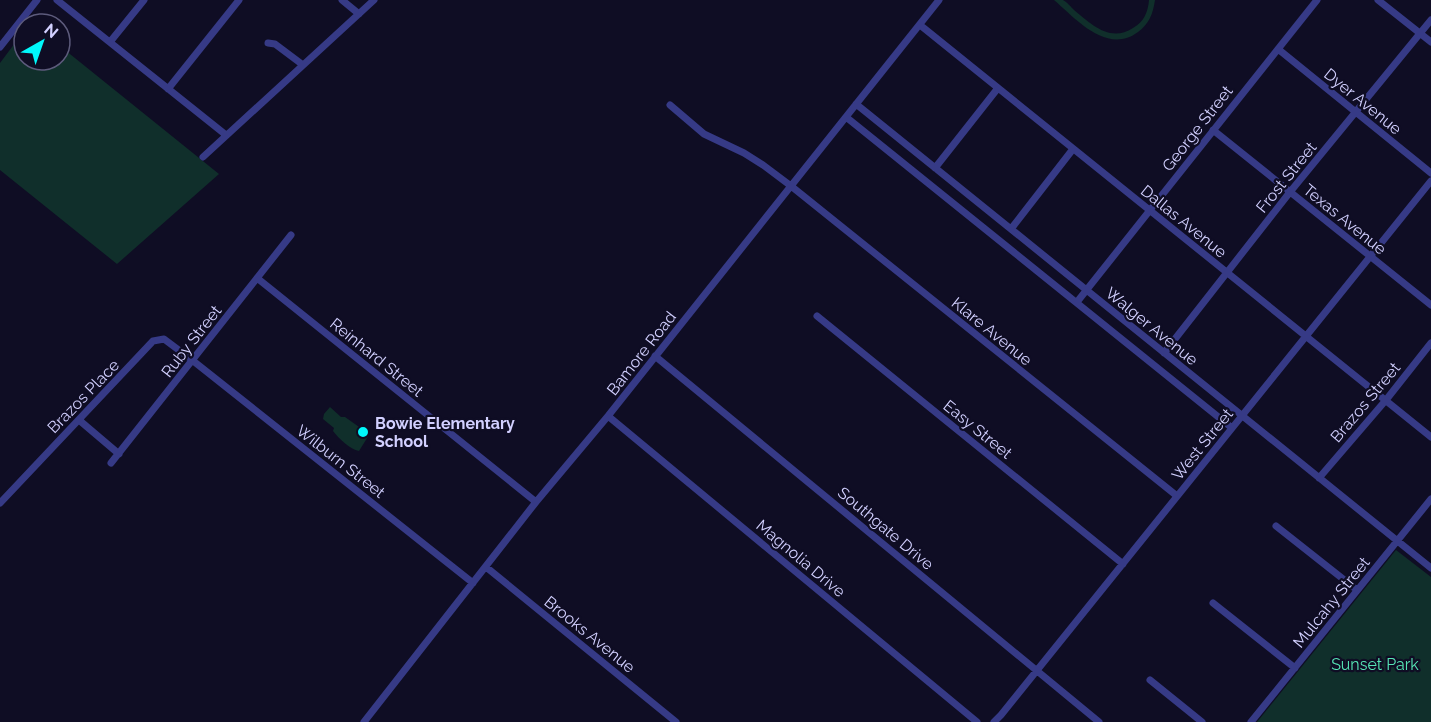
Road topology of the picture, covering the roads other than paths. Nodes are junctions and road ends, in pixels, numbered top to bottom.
1 (37, 0) edge
2 (57, 0) edge
3 (144, 0) edge
4 (239, 0) edge
5 (342, 0) edge
6 (374, 0) edge
7 (939, 0) edge
8 (1317, 0) edge
9 (1378, 0) edge
10 (360, 14) junction
11 (1431, 20) edge
12 (920, 25) junction
13 (1420, 34) junction
14 (110, 42) junction
15 (1431, 42) edge
16 (268, 43) dead end
17 (0, 47) edge
18 (1278, 49) junction
19 (303, 65) junction
20 (998, 88) junction
21 (168, 89) junction
22 (856, 104) junction
23 (670, 105) dead end
24 (1356, 113) junction
25 (846, 117) junction
26 (1213, 130) junction
27 (226, 135) junction
28 (1073, 149) junction
29 (203, 157) dead end
30 (935, 168) junction
31 (1431, 173) edge
32 (1431, 181) edge
33 (791, 186) junction
34 (1290, 192) junction
35 (1149, 210) junction
36 (1011, 229) junction
37 (291, 235) dead end
38 (1370, 256) junction
39 (1227, 273) junction
40 (257, 278) junction
41 (1086, 290) junction
42 (1077, 302) junction
43 (1431, 305) edge
44 (817, 316) dead end
45 (1306, 336) junction
46 (1431, 343) edge
47 (1164, 352) junction
48 (655, 356) junction
49 (192, 360) junction
50 (1386, 400) junction
51 (608, 416) junction
52 (1242, 416) junction
53 (79, 420) junction
54 (1232, 428) junction
55 (1431, 437) edge
56 (118, 454) junction
57 (111, 463) dead end
58 (1319, 478) junction
59 (1177, 496) junction
60 (1431, 499) edge
61 (0, 502) edge
62 (536, 502) junction
63 (1276, 526) dead end
64 (1397, 541) junction
65 (1123, 564) junction
66 (486, 567) junction
67 (1431, 568) edge
68 (473, 584) junction
69 (1358, 590) junction
70 (1213, 603) dead end
71 (1295, 668) junction
72 (1037, 670) junction
73 (1150, 680) dead end
74 (364, 722) edge
75 (676, 722) edge
76 (978, 722) edge
77 (994, 722) edge
78 (1099, 722) edge
79 (1202, 722) edge
80 (1251, 722) edge

1 - 17 street
2 - 14 street
3 - 14 street
4 - 21 street
5 - 10 street
6 - 10 street
7 - 12 street, Bamore Road
8 - 18 street, George Street
9 - 13 street
10 - 19 street
11 - 13 street, Frost Street
12 - 20 street, Dallas Avenue
12 - 22 street, Bamore Road
13 - 15 street
13 - 24 street, Frost Street
14 - 21 street
16 - 19 street
18 - 24 street, Dyer Avenue
18 - 26 street, George Street
19 - 27 street
20 - 28 street, Dallas Avenue
20 - 30 street
21 - 27 street
22 - 25 street, Bamore Road
22 - 30 street, Walger Avenue
23 - 33 street, Klare Avenue
24 - 31 street, Dyer Avenue
24 - 34 street, Frost Street
25 - 33 street, Bamore Road
25 - 42 street, Walger Avenue
26 - 34 street, Texas Avenue
26 - 35 street, George Street
27 - 29 street
28 - 35 street, Dallas Avenue
28 - 36 street
30 - 36 street, Walger Avenue
32 - 38 street, West Street
33 - 48 street, Bamore Road
33 - 59 street, Klare Avenue
34 - 38 street, Texas Avenue
34 - 39 street, Frost Street
35 - 39 street, Dallas Avenue
35 - 41 street, George Street
36 - 41 street, Walger Avenue
37 - 40 street, Ruby Street
38 - 43 street, Texas Avenue
38 - 45 street, West Street
39 - 45 street, Dallas Avenue
39 - 47 street, Frost Street
40 - 49 street, Ruby Street
40 - 62 street, Reinhard Street
41 - 42 street, George Street
41 - 47 street, Walger Avenue
42 - 54 street, Walger Avenue
44 - 65 street, Easy Street
45 - 50 street, Dallas Avenue
45 - 52 street, West Street
46 - 50 street, Brazos Street
47 - 52 street, Walger Avenue
48 - 51 street, Bamore Road
48 - 72 street, Southgate Drive
49 - 53 street, Brazos Place
49 - 56 street, Ruby Street
49 - 68 street, Wilburn Street
50 - 55 street, Dallas Avenue
50 - 58 street, Brazos Street
51 - 62 street, Bamore Road
51 - 76 street, Magnolia Drive
52 - 54 street, West Street
52 - 58 street, Walger Avenue
53 - 56 street
53 - 61 street, Brazos Place
54 - 59 street, West Street
56 - 57 street, Ruby Street
58 - 64 street, Walger Avenue
59 - 65 street, West Street
60 - 64 street, Mulcahy Street
62 - 66 street, Bamore Road
63 - 69 street
64 - 67 street, Walger Avenue
64 - 69 street, Mulcahy Street
65 - 72 street, West Street
66 - 68 street, Bamore Road
66 - 75 street, Brooks Avenue
68 - 74 street, Bamore Road
69 - 71 street, Mulcahy Street
70 - 71 street
71 - 80 street, Mulcahy Street
72 - 77 street, West Street
72 - 78 street, Southgate Drive
73 - 79 street

